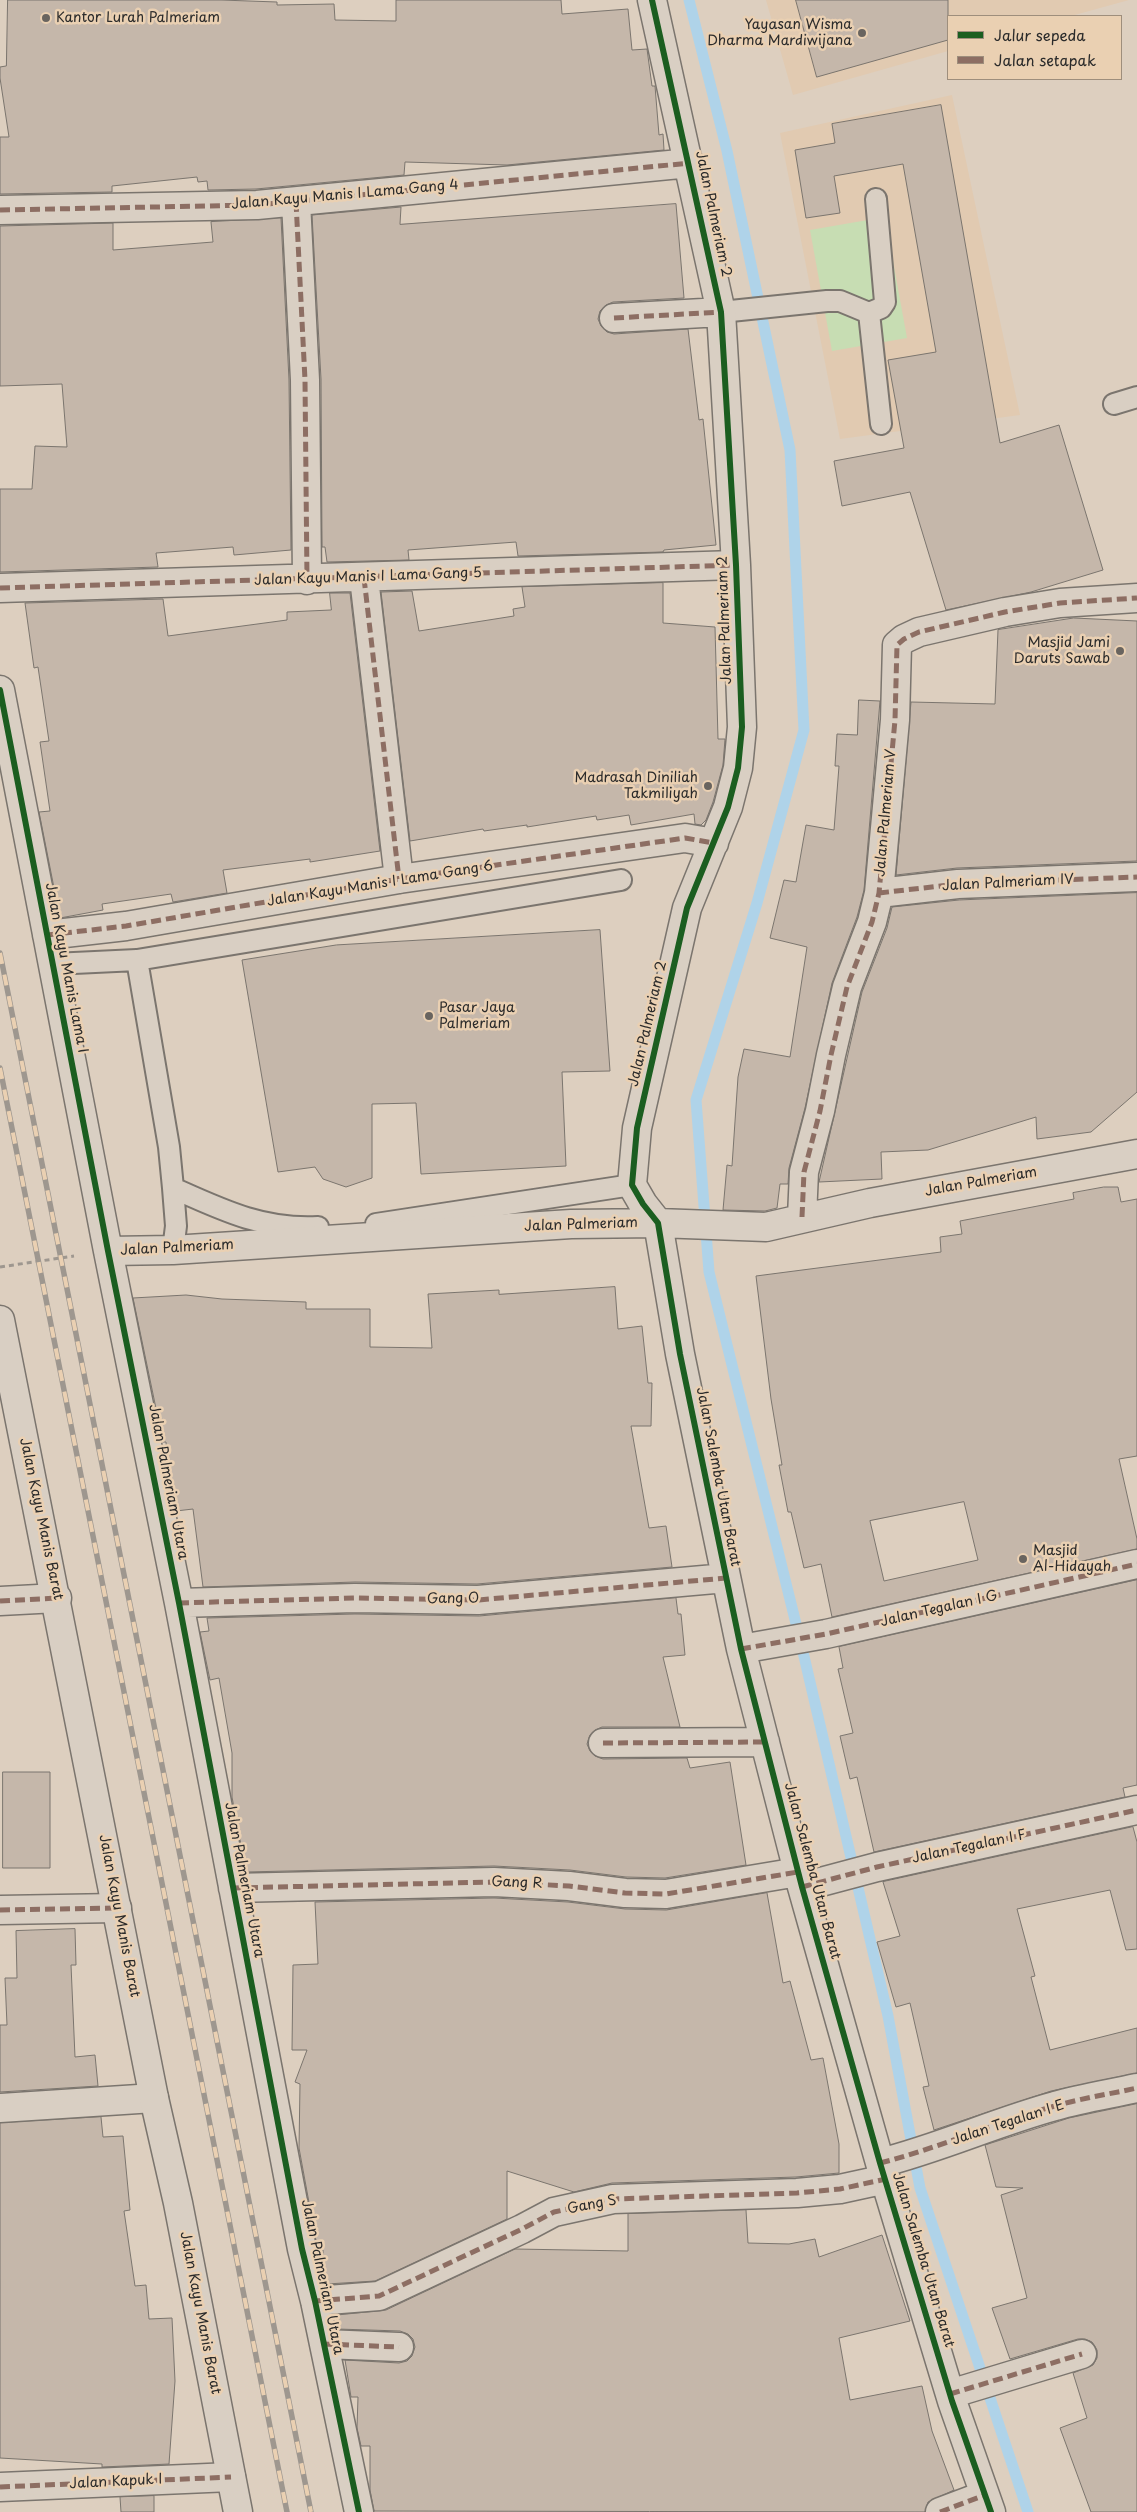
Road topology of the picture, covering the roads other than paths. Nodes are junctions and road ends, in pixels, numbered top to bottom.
1 (652, 0) edge
2 (690, 163) junction
3 (876, 199) dead end
4 (296, 202) junction
5 (0, 210) edge
6 (731, 311) junction
7 (869, 314) junction
8 (614, 318) dead end
9 (1137, 397) edge
10 (1114, 404) dead end
11 (881, 424) dead end
12 (736, 565) junction
13 (364, 578) junction
14 (307, 580) junction
15 (0, 588) edge
16 (1137, 598) edge
17 (0, 690) edge
18 (714, 843) junction
19 (1137, 877) edge
20 (399, 879) junction
21 (621, 880) dead end
22 (879, 893) junction
23 (47, 935) junction
24 (137, 960) junction
25 (53, 964) junction
26 (1137, 1154) edge
27 (632, 1184) junction
28 (173, 1188) junction
29 (802, 1217) junction
30 (667, 1224) junction
31 (173, 1250) junction
32 (108, 1251) junction
33 (0, 1320) edge
34 (1137, 1564) edge
35 (726, 1578) junction
36 (57, 1598) junction
37 (0, 1601) edge
38 (179, 1603) junction
39 (741, 1649) junction
40 (765, 1742) junction
41 (603, 1743) dead end
42 (1137, 1810) edge
43 (800, 1880) junction
44 (233, 1888) junction
45 (117, 1908) junction
46 (0, 1910) edge
47 (1137, 2088) edge
48 (154, 2098) junction
49 (0, 2108) edge
50 (888, 2167) junction
51 (316, 2301) junction
52 (324, 2344) junction
53 (398, 2346) dead end
54 (1082, 2354) dead end
55 (950, 2394) junction
56 (231, 2477) junction
57 (0, 2487) edge
58 (988, 2503) edge
59 (238, 2512) edge
60 (359, 2512) edge
61 (940, 2512) edge

1 - 2 street, Jalan Palmeriam 2
2 - 4 street, Jalan Kayu Manis I Lama Gang 4
2 - 6 street, Jalan Palmeriam 2
3 - 7 lane
4 - 5 street, Jalan Kayu Manis I Lama Gang 4
4 - 14 street
6 - 7 lane
6 - 8 street
6 - 12 street, Jalan Palmeriam 2
7 - 11 lane
9 - 10 lane
12 - 13 street, Jalan Kayu Manis I Lama Gang 5
12 - 18 street, Jalan Palmeriam 2
13 - 14 street, Jalan Kayu Manis I Lama Gang 5
13 - 20 street
14 - 15 street, Jalan Kayu Manis I Lama Gang 5
16 - 22 street, Jalan Palmeriam V
17 - 23 street, Jalan Kayu Manis Lama I
18 - 20 street, Jalan Kayu Manis I Lama Gang 6
18 - 27 street, Jalan Palmeriam 2
19 - 22 street, Jalan Palmeriam IV
20 - 23 street, Jalan Kayu Manis I Lama Gang 6
21 - 24 lane
22 - 29 street, Jalan Palmeriam V
23 - 25 street, Jalan Kayu Manis Lama I
24 - 25 lane
24 - 28 lane
25 - 32 street, Jalan Kayu Manis Lama I
26 - 29 street, Jalan Palmeriam
27 - 28 lane
27 - 30 street
28 - 31 lane
29 - 30 street, Jalan Palmeriam
30 - 31 street, Jalan Palmeriam
30 - 35 street, Jalan Salemba Utan Barat
31 - 32 street, Jalan Palmeriam
32 - 38 street, Jalan Palmeriam Utara
33 - 36 street, Jalan Kayu Manis Barat
34 - 39 street, Jalan Tegalan I G
35 - 38 street, Gang O
35 - 39 street, Jalan Salemba Utan Barat
36 - 37 street
36 - 45 street, Jalan Kayu Manis Barat
38 - 44 street, Jalan Palmeriam Utara
39 - 40 street, Jalan Salemba Utan Barat
40 - 41 street
40 - 43 street, Jalan Salemba Utan Barat
42 - 43 street, Jalan Tegalan I F
43 - 44 street, Gang R
43 - 50 street, Jalan Salemba Utan Barat
44 - 51 street, Jalan Palmeriam Utara
45 - 46 street
45 - 48 street, Jalan Kayu Manis Barat
47 - 50 street, Jalan Tegalan I E
48 - 49 street
48 - 56 street, Jalan Kayu Manis Barat
50 - 51 street, Gang S
50 - 55 street, Jalan Salemba Utan Barat
51 - 52 street, Jalan Palmeriam Utara
52 - 53 street
52 - 60 street, Jalan Palmeriam Utara
54 - 55 street
55 - 58 street, Jalan Salemba Utan Barat
56 - 57 street, Jalan Kapuk I
56 - 59 street, Jalan Kayu Manis Barat
58 - 61 street

